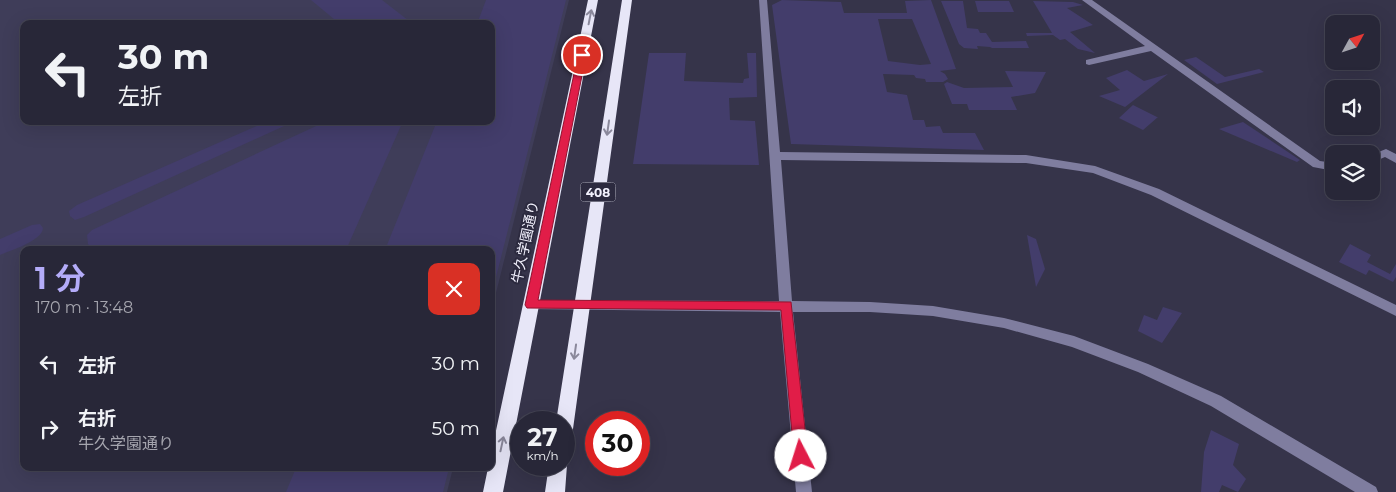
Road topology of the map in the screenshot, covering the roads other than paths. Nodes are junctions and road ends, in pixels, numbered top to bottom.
1 (593, 0) edge
2 (627, 0) edge
3 (763, 0) edge
4 (1086, 0) edge
5 (1154, 47) junction
6 (1089, 62) dead end
7 (1380, 155) edge
8 (776, 156) junction
9 (1396, 159) edge
10 (1325, 165) edge
11 (582, 304) junction
12 (531, 305) junction
13 (786, 305) junction
14 (1396, 311) edge
15 (567, 411) edge
16 (556, 476) edge
17 (493, 492) edge
18 (554, 492) edge
19 (804, 492) edge
20 (1370, 492) edge

12 -> 1 highway, 牛久学園通り
2 -> 11 highway, 408
3 - 8 street
4 - 5 street
5 - 6 street
5 - 10 street
7 - 9 street
8 - 13 street
8 - 14 street
11 - 12 street
11 - 13 street
11 -> 15 highway, 408
17 -> 12 highway, 牛久学園通り
13 - 19 street
13 - 20 street
16 - 18 highway

